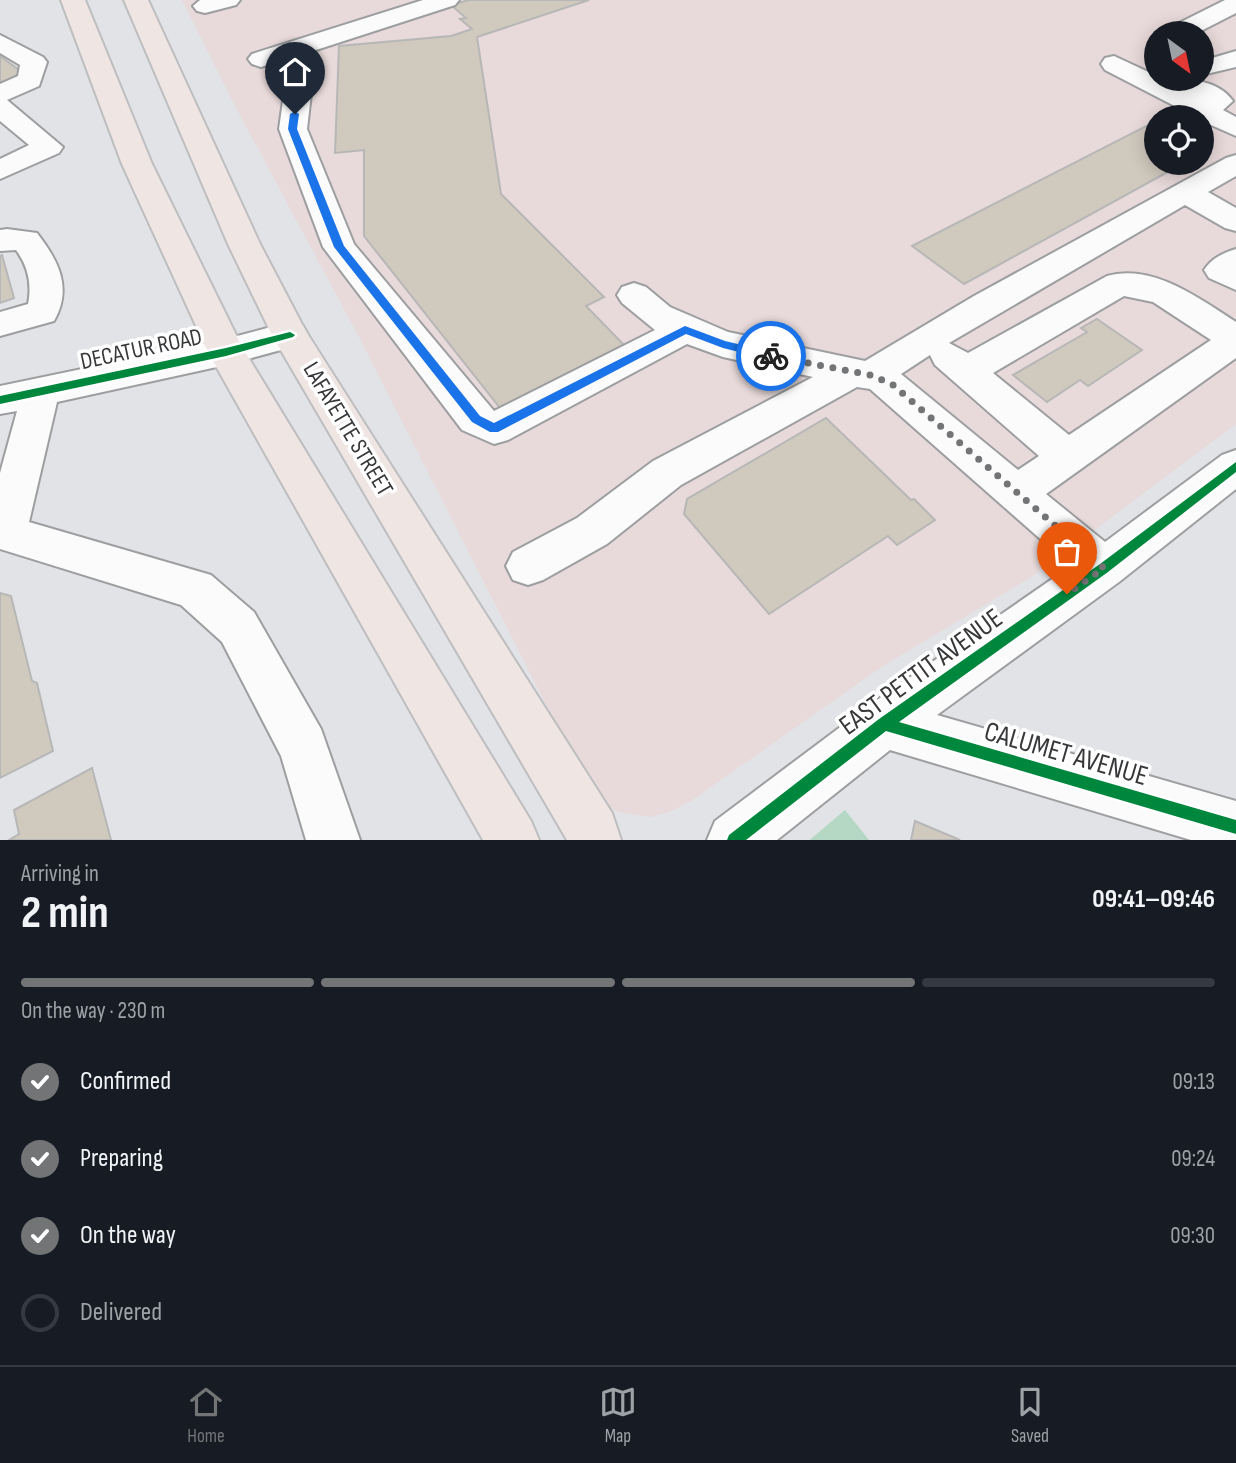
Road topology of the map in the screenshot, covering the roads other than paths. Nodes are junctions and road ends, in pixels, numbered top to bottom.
1 (73, 0) edge
2 (136, 0) edge
3 (447, 0) edge
4 (1236, 4) edge
5 (1202, 21) edge
6 (0, 43) edge
7 (304, 45) junction
8 (261, 59) dead end
9 (1236, 59) edge
10 (1214, 64) edge
11 (1112, 65) junction
12 (1144, 68) edge
13 (1214, 74) edge
14 (1236, 89) edge
15 (1199, 91) edge
16 (0, 94) edge
17 (1157, 105) edge
18 (0, 107) edge
19 (1219, 121) edge
20 (1236, 151) edge
21 (1236, 164) edge
22 (0, 170) edge
23 (1185, 192) junction
24 (1236, 221) edge
25 (0, 242) edge
26 (1236, 260) edge
27 (1236, 279) edge
28 (634, 295) dead end
29 (0, 324) edge
30 (685, 330) junction
31 (290, 335) junction
32 (928, 339) junction
33 (1236, 340) edge
34 (226, 352) junction
35 (966, 371) junction
36 (862, 373) junction
37 (41, 391) junction
38 (0, 400) edge
39 (1068, 457) junction
40 (1236, 466) edge
41 (1018, 492) junction
42 (3, 532) edge
43 (527, 566) dead end
44 (1104, 568) junction
45 (884, 724) junction
46 (1236, 827) edge
47 (333, 840) edge
48 (512, 840) edge
49 (594, 840) edge
50 (734, 840) edge

1 - 34 highway
2 - 31 highway, LAFAYETTE STREET
3 - 7 street
4 - 5 street
6 - 16 street
7 - 8 street
7 - 30 street
9 - 10 street
11 - 12 street
11 - 17 street
11 - 19 street
13 - 14 street
15 - 19 street
18 - 22 street
19 - 20 street
21 - 23 street
23 - 24 street
23 - 32 street
25 - 29 street
26 - 27 street
28 - 30 street
30 - 36 street
31 - 34 street, DECATUR ROAD
31 - 49 highway, LAFAYETTE STREET
32 - 35 street
32 - 36 street
33 - 35 street
33 - 39 street
34 - 37 street, DECATUR ROAD
34 - 48 highway
35 - 39 street
36 - 41 street
36 - 43 street
37 - 38 street, DECATUR ROAD
37 - 42 street
39 - 41 street
40 - 44 street, EAST PETTIT AVENUE
41 - 44 street
42 - 47 street
44 - 45 street, EAST PETTIT AVENUE
45 - 46 street, CALUMET AVENUE
45 - 50 street, EAST PETTIT AVENUE

